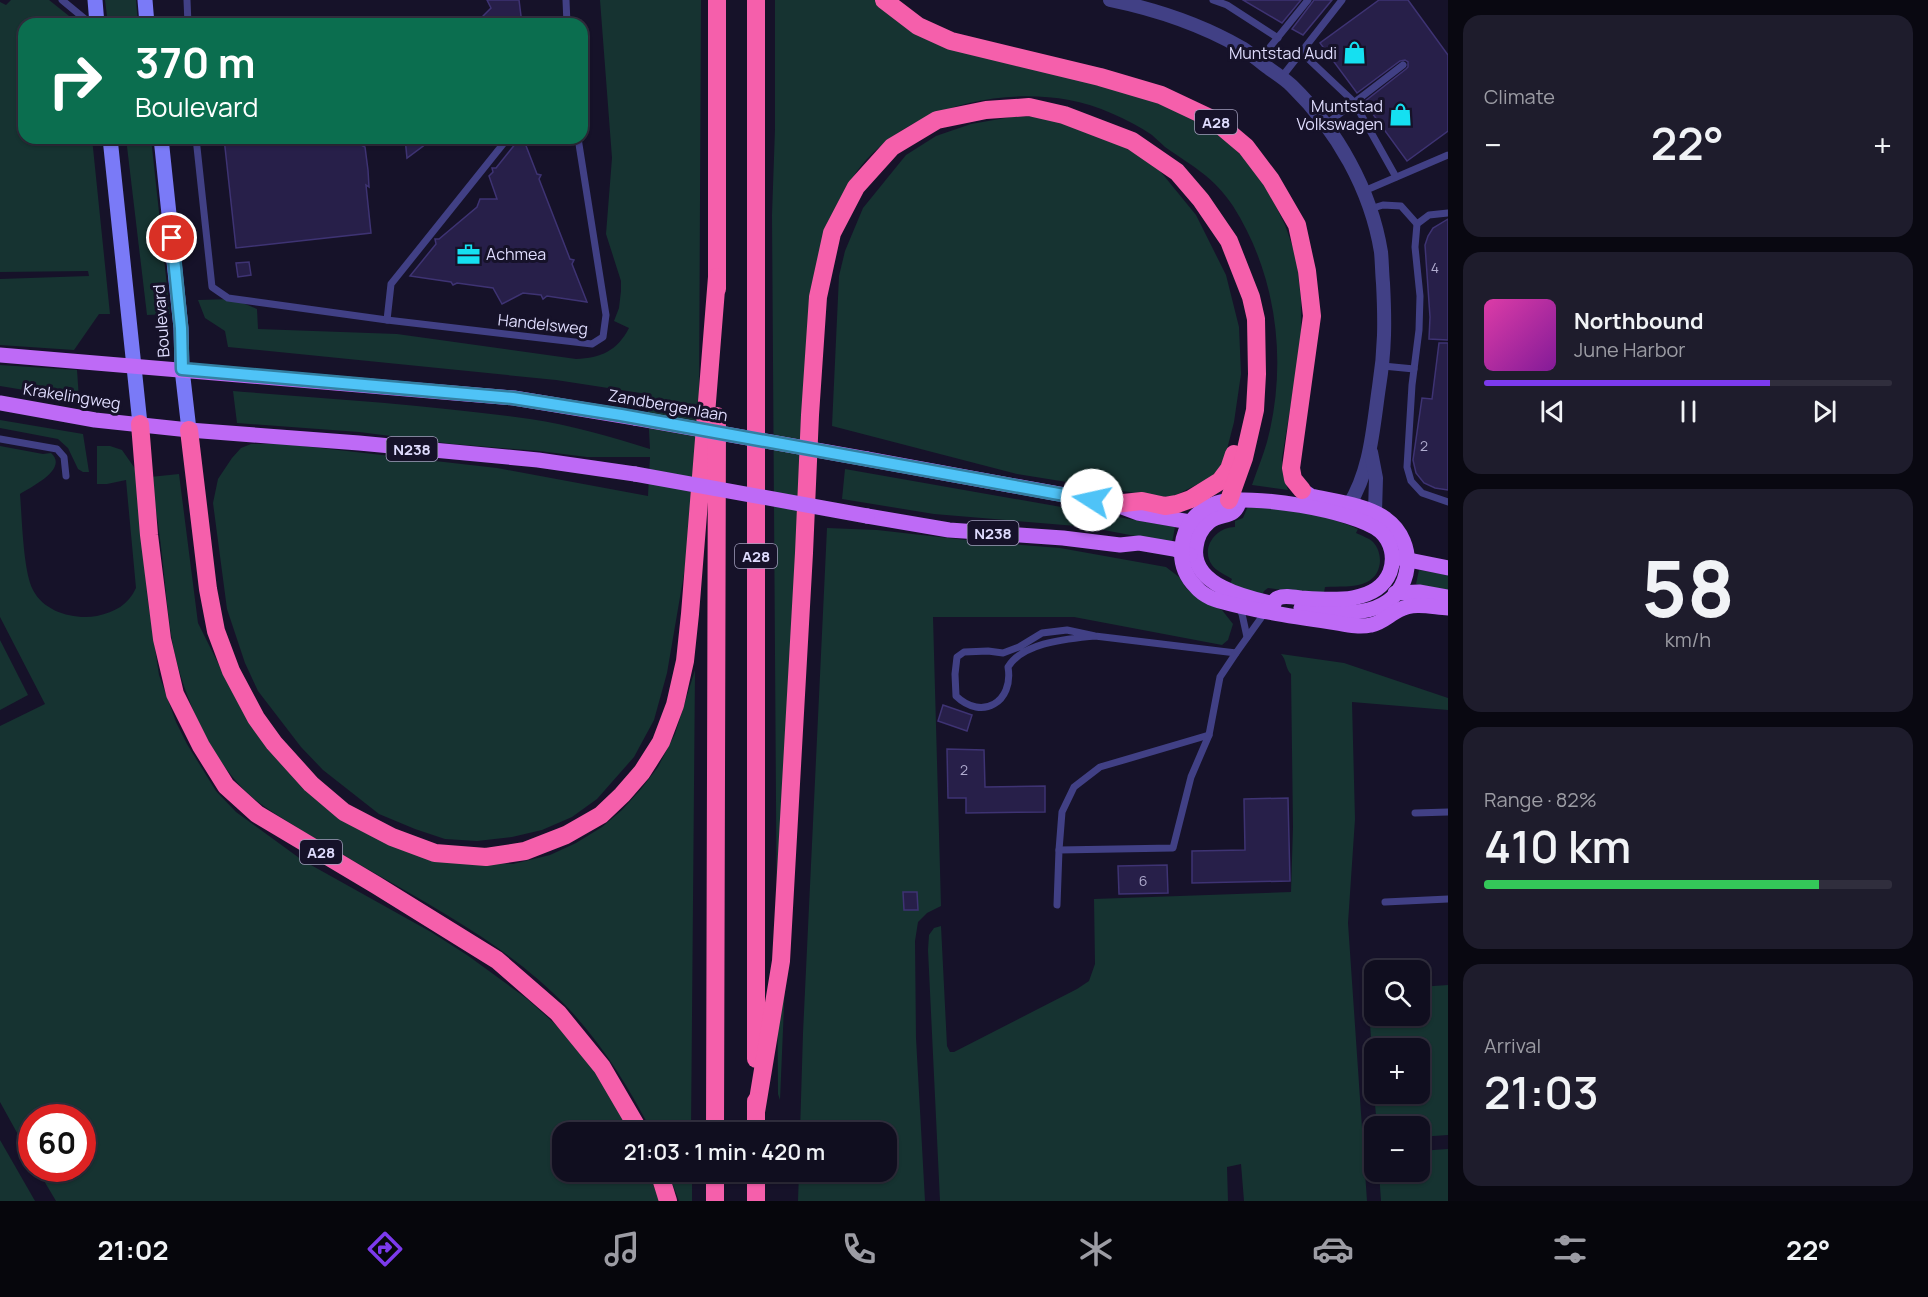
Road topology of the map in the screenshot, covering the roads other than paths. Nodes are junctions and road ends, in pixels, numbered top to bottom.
1 (62, 0) edge
2 (95, 0) edge
3 (187, 0) edge
4 (566, 0) edge
5 (717, 0) edge
6 (756, 0) edge
7 (884, 0) edge
8 (1110, 0) edge
9 (1213, 0) edge
10 (1308, 0) edge
11 (1342, 0) edge
12 (1146, 4) edge
13 (83, 18) edge
14 (96, 18) edge
15 (188, 18) edge
16 (567, 18) edge
17 (1278, 38) junction
18 (1301, 52) junction
19 (1260, 62) junction
20 (1403, 65) dead end
21 (1281, 78) junction
22 (1354, 102) junction
23 (1326, 125) junction
24 (111, 144) edge
25 (161, 144) edge
26 (197, 144) edge
27 (503, 144) edge
28 (579, 144) edge
29 (1448, 155) edge
30 (1396, 177) junction
31 (1364, 190) junction
32 (1370, 209) junction
33 (1448, 213) edge
34 (1417, 224) junction
35 (717, 278) junction
36 (387, 320) junction
37 (0, 355) edge
38 (134, 366) junction
39 (1383, 366) junction
40 (182, 369) junction
41 (1414, 369) junction
42 (1257, 374) junction
43 (0, 403) edge
44 (140, 424) junction
45 (189, 430) junction
46 (0, 439) edge
47 (1371, 447) junction
48 (66, 476) dead end
49 (1302, 490) joint
50 (1234, 500) junction
51 (1448, 502) edge
52 (1114, 504) junction
53 (1346, 510) junction
54 (1375, 512) junction
55 (1190, 522) junction
56 (1403, 555) junction
57 (1187, 558) junction
58 (1448, 558) edge
59 (1448, 568) edge
60 (1395, 594) junction
61 (1448, 597) edge
62 (1238, 606) junction
63 (1269, 607) junction
64 (1448, 608) edge
65 (1095, 636) junction
66 (1247, 637) junction
67 (1236, 653) junction
68 (1209, 735) junction
69 (1448, 812) edge
70 (1415, 813) dead end
71 (1059, 850) junction
72 (1448, 899) edge
73 (1385, 902) dead end
74 (1058, 905) dead end
75 (756, 1112) junction
76 (634, 1122) edge
77 (715, 1122) edge
78 (756, 1122) edge
79 (662, 1182) edge
80 (715, 1182) edge
81 (756, 1182) edge
82 (668, 1201) edge
83 (715, 1201) edge
84 (756, 1201) edge

1 - 13 lane
2 - 14 main road
3 - 15 lane
4 - 16 lane
5 - 35 highway, A28
6 - 75 highway, A28
7 - 49 highway, A28
8 - 12 street
9 - 17 lane
10 - 17 lane
11 - 18 lane
12 - 19 street
17 - 19 lane
18 - 21 lane
18 - 22 lane
19 - 21 street
20 - 22 lane
21 - 23 street
22 - 23 lane
22 - 30 lane
23 - 31 street
24 - 38 main road, Boulevard
25 - 40 main road, Boulevard
26 - 36 lane, Handelsweg
27 - 36 lane
28 - 36 lane, Handelsweg
29 - 30 lane
30 - 31 lane
31 - 32 street
32 - 34 lane
32 - 39 street
33 - 34 lane
34 - 41 lane
35 - 45 highway, A28
35 - 77 highway, A28
37 - 38 main road, Krakelingweg
38 - 40 main road, Zandbergenlaan
38 - 44 main road, Boulevard
39 - 41 lane
39 - 47 street
40 - 45 main road, Boulevard
40 - 52 main road, Zandbergenlaan, bridge
41 - 51 lane
42 - 50 highway, A28
42 - 52 highway, A28
42 - 75 highway, A28
43 - 44 main road, Krakelingweg
44 - 45 main road, N238
44 - 76 highway, A28
45 - 57 main road, N238, bridge
46 - 48 lane
47 - 53 street
47 - 54 street
49 - 53 main road
50 - 53 main road
50 - 55 main road
50 - 57 main road
52 - 55 main road, Zandbergenlaan
53 - 54 main road
53 - 56 main road
54 - 56 main road
55 - 57 main road
56 - 58 main road
56 - 59 main road
56 - 60 main road
56 - 63 main road
57 - 62 main road
57 - 63 main road
60 - 61 main road
60 - 63 main road
62 - 63 main road
62 - 66 lane
63 - 64 main road
63 - 66 lane
65 - 65 lane
65 - 67 lane
66 - 67 lane
67 - 68 lane
68 - 71 lane
68 - 71 lane
69 - 70 lane
71 - 74 lane
72 - 73 lane
75 - 78 highway, A28
79 - 82 highway
80 - 83 highway
81 - 84 highway

